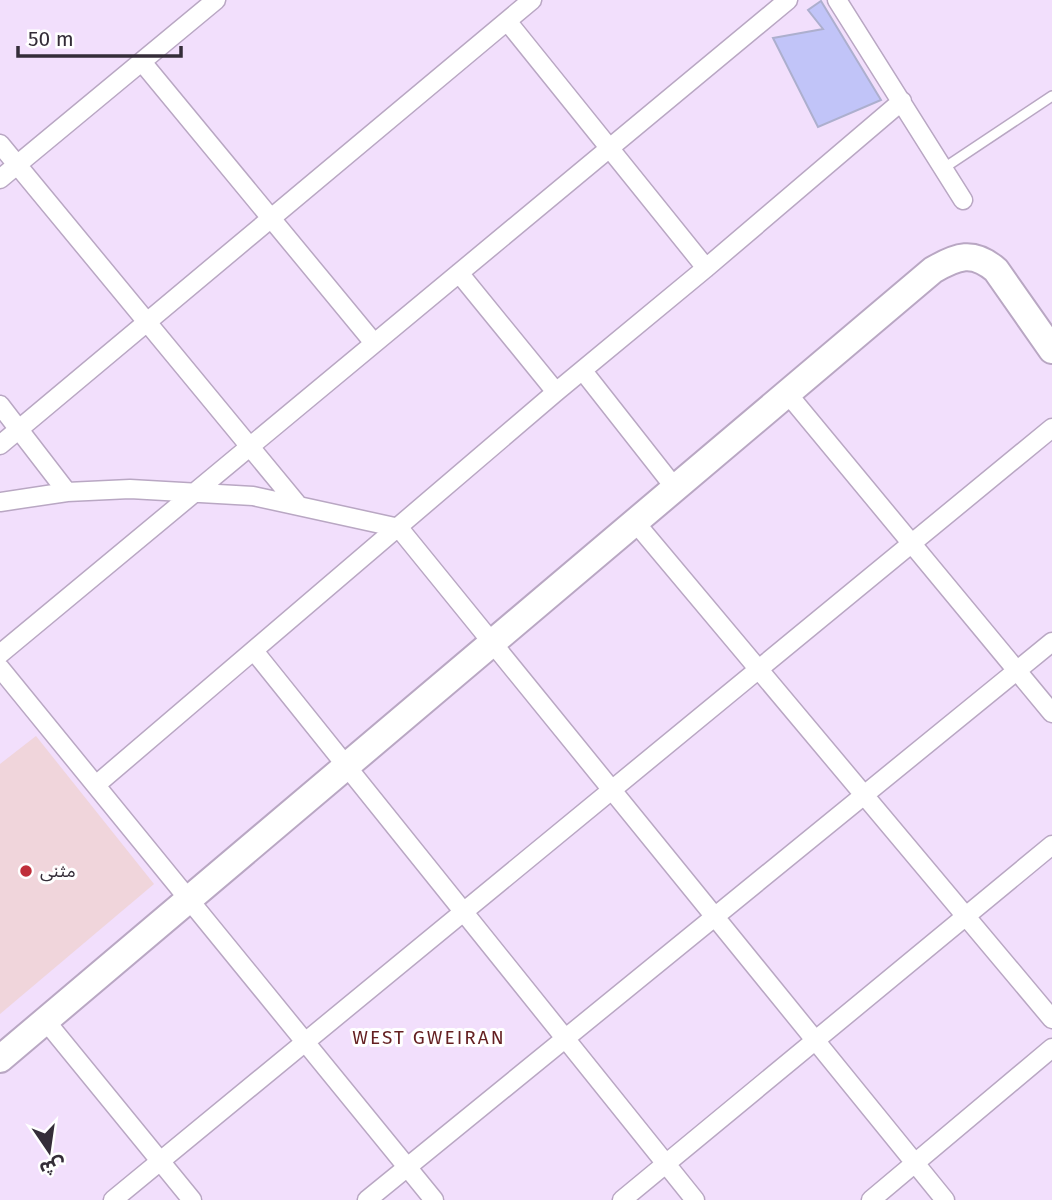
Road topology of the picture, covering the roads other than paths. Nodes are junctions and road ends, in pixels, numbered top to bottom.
1 (216, 0) edge
2 (531, 0) edge
3 (788, 0) edge
4 (837, 0) edge
5 (507, 20) junction
6 (142, 62) junction
7 (1052, 96) edge
8 (902, 101) junction
9 (0, 144) edge
10 (610, 148) junction
11 (17, 164) junction
12 (944, 168) junction
13 (0, 179) edge
14 (963, 200) dead end
15 (271, 218) junction
16 (706, 268) junction
17 (459, 273) junction
18 (147, 322) junction
19 (374, 343) junction
20 (1052, 350) edge
21 (583, 371) junction
22 (556, 392) junction
23 (787, 394) junction
24 (0, 405) edge
25 (1052, 428) edge
26 (19, 429) junction
27 (0, 445) edge
28 (250, 447) junction
29 (676, 488) junction
30 (67, 492) junction
31 (194, 493) junction
32 (0, 502) edge
33 (298, 505) junction
34 (635, 522) junction
35 (400, 527) junction
36 (911, 543) junction
37 (1052, 642) edge
38 (493, 643) junction
39 (254, 651) junction
40 (0, 654) edge
41 (0, 668) edge
42 (759, 669) junction
43 (1017, 671) junction
44 (1052, 713) edge
45 (347, 767) junction
46 (96, 785) junction
47 (612, 790) junction
48 (864, 795) junction
49 (1052, 845) edge
50 (190, 900) junction
51 (464, 911) junction
52 (965, 916) junction
53 (715, 917) junction
54 (1052, 1019) edge
55 (46, 1020) junction
56 (566, 1038) junction
57 (815, 1040) junction
58 (305, 1042) junction
59 (1052, 1048) edge
60 (0, 1059) edge
61 (160, 1161) junction
62 (915, 1163) junction
63 (666, 1164) junction
64 (407, 1167) junction
65 (113, 1200) edge
66 (192, 1200) edge
67 (368, 1200) edge
68 (434, 1200) edge
69 (622, 1200) edge
70 (695, 1200) edge
71 (871, 1200) edge
72 (945, 1200) edge

1 - 6 street
2 - 5 street
3 - 10 street
4 - 8 street
5 - 10 street
5 - 15 street
6 - 11 street
6 - 15 street
7 - 12 lane
8 - 12 street
8 - 16 street
9 - 11 street
10 - 16 street
10 - 17 street
11 - 13 street
11 - 18 street
12 - 14 street
15 - 18 street
15 - 19 street
16 - 21 street
17 - 19 street
17 - 22 street
18 - 26 street
18 - 28 street
19 - 28 street
20 - 23 street
21 - 22 street
21 - 29 street
22 - 35 street
23 - 29 street
23 - 36 street
24 - 26 street
25 - 36 street
26 - 27 street
26 - 30 street
28 - 31 street
28 - 33 street
29 - 34 street
30 - 31 street
30 - 32 street
31 - 33 street
31 - 40 street
33 - 35 street
34 - 38 street
34 - 42 street
35 - 38 street
35 - 39 street
36 - 42 street
36 - 43 street
37 - 43 street
38 - 45 street
38 - 47 street
39 - 45 street
39 - 46 street
41 - 46 street
42 - 47 street
42 - 48 street
43 - 44 street
43 - 48 street
45 - 50 street
45 - 51 street
46 - 50 street
47 - 51 street
47 - 53 street
48 - 52 street
48 - 53 street
49 - 52 street
50 - 55 street
50 - 58 street
51 - 56 street
51 - 58 street
52 - 54 street
52 - 57 street
53 - 56 street
53 - 57 street
55 - 60 street
55 - 61 street
56 - 63 street
56 - 64 street
57 - 62 street
57 - 63 street
58 - 61 street
58 - 64 street
59 - 62 street
61 - 65 street
61 - 66 street
62 - 71 street
62 - 72 street
63 - 69 street
63 - 70 street
64 - 67 street
64 - 68 street

